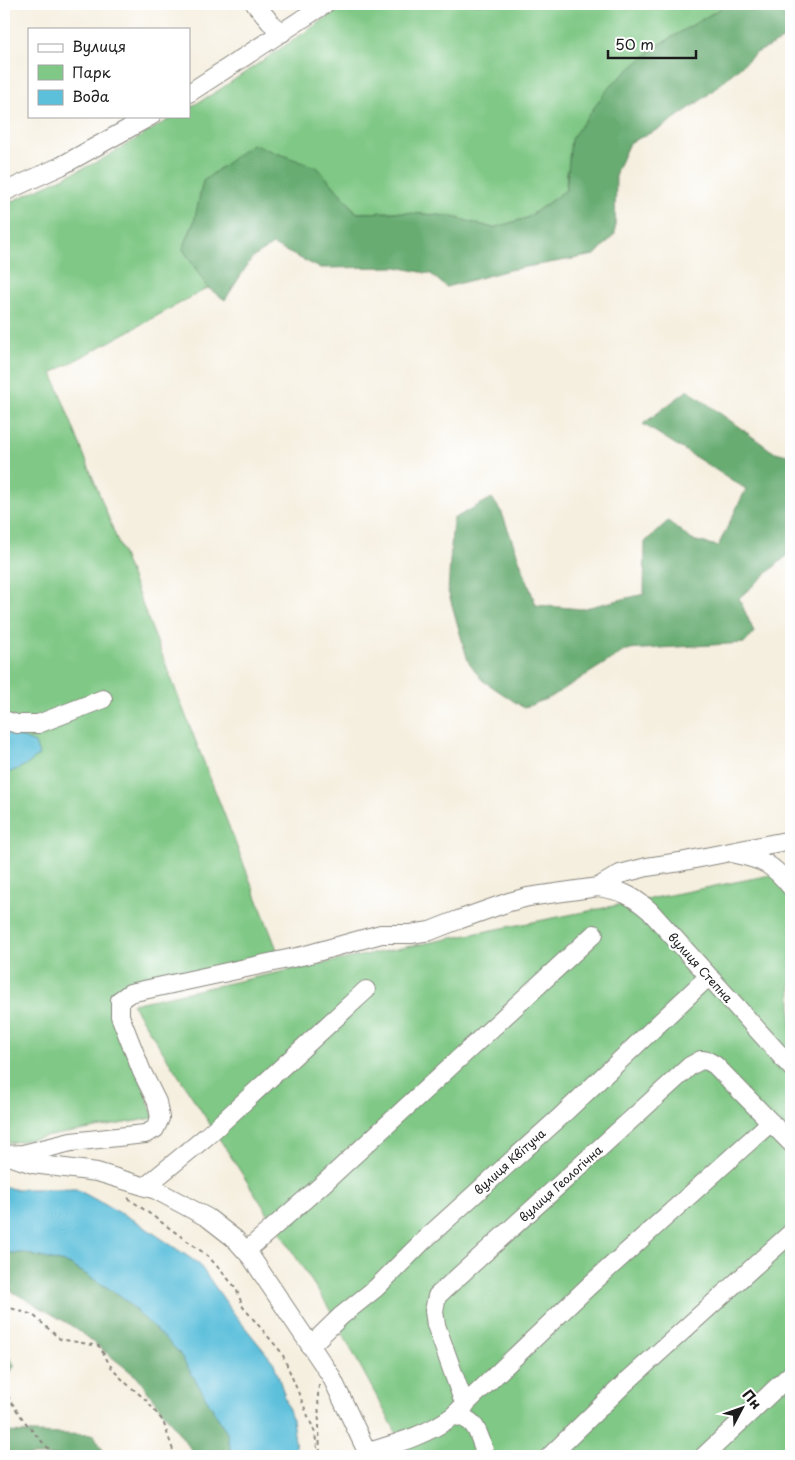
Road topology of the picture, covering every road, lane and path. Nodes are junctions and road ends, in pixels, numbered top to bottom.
1 (255, 4) edge
2 (325, 4) edge
3 (282, 33) junction
4 (190, 92) edge
5 (147, 118) edge
6 (4, 192) edge
7 (103, 698) dead end
8 (4, 720) edge
9 (791, 840) edge
10 (728, 853) junction
11 (598, 887) junction
12 (791, 887) edge
13 (594, 934) dead end
14 (708, 977) junction
15 (366, 990) dead end
16 (791, 1068) edge
17 (770, 1122) junction
18 (791, 1143) edge
19 (4, 1155) edge
20 (145, 1187) junction
21 (123, 1194) dead end
22 (791, 1233) edge
23 (246, 1251) junction
24 (4, 1306) edge
25 (310, 1346) junction
26 (322, 1363) junction
27 (791, 1374) edge
28 (4, 1388) edge
29 (459, 1411) junction
30 (368, 1454) edge
31 (56, 1456) edge
32 (176, 1456) edge
33 (319, 1456) edge
34 (486, 1456) edge
35 (550, 1456) edge
36 (704, 1456) edge

1 - 3 street
2 - 3 street
3 - 4 street
5 - 6 street
7 - 8 street
9 - 10 street
10 - 11 street
10 - 12 street
11 - 14 street, вулиця Степна
11 - 19 street
13 - 23 street
14 - 16 street, вулиця Степна
14 - 25 street, вулиця Квітуча
15 - 20 street
17 - 18 street, вулиця Геологічна
17 - 29 street
17 - 29 street, вулиця Геологічна
19 - 20 street
20 - 23 street
21 - 33 path
22 - 35 street
23 - 25 street
24 - 32 path
25 - 26 street
26 - 30 street
26 - 33 path
27 - 36 street
28 - 31 path
29 - 30 street
29 - 34 street

